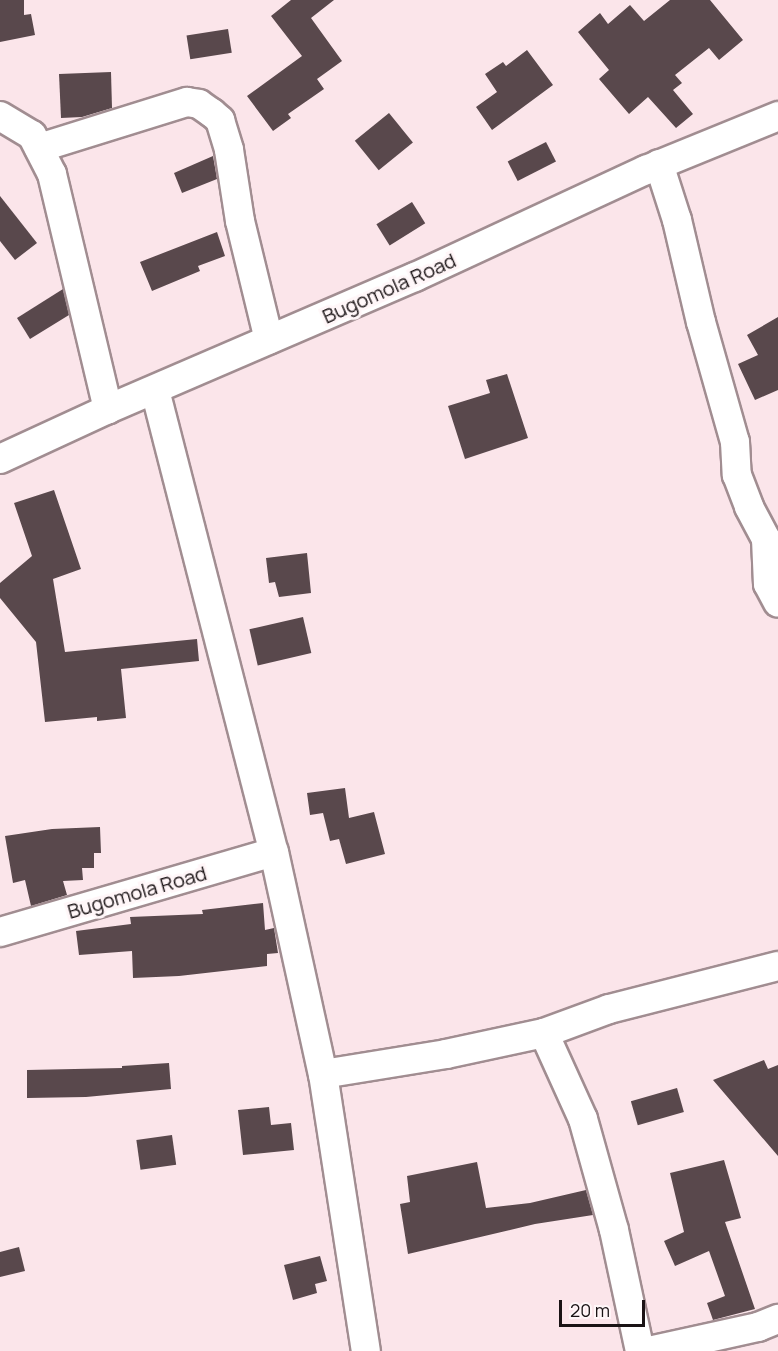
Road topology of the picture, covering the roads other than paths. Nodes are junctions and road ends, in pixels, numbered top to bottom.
1 (0, 116) edge
2 (778, 116) edge
3 (39, 148) junction
4 (659, 164) junction
5 (269, 340) junction
6 (155, 390) junction
7 (108, 409) junction
8 (0, 459) edge
9 (778, 603) edge
10 (274, 852) junction
11 (0, 932) edge
12 (778, 966) edge
13 (544, 1033) junction
14 (323, 1074) junction
15 (778, 1319) edge
16 (366, 1351) edge
17 (640, 1351) edge
18 (649, 1351) edge

1 - 3 street
2 - 4 street, Bugomola Road
3 - 5 street
3 - 7 street
4 - 5 street, Bugomola Road
4 - 9 street
5 - 6 street, Bugomola Road
6 - 7 street, Bugomola Road
6 - 10 street
7 - 8 street, Bugomola Road
10 - 11 street, Bugomola Road
10 - 14 street
12 - 13 street
13 - 14 street
13 - 17 street
14 - 16 street
15 - 18 street

